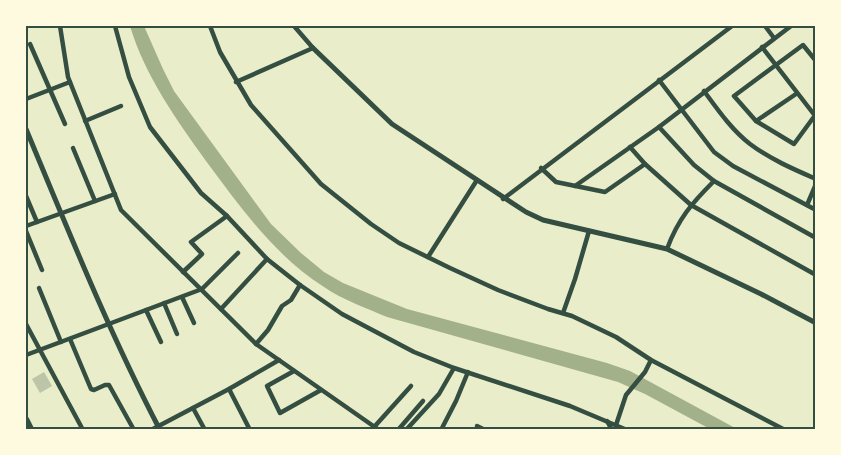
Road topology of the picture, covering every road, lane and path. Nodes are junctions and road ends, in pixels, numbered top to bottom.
1 (60, 26) edge
2 (115, 26) edge
3 (210, 26) edge
4 (294, 26) edge
5 (732, 26) edge
6 (765, 26) edge
7 (791, 26) edge
8 (774, 38) junction
9 (30, 44) dead end
10 (762, 47) junction
11 (313, 48) junction
12 (816, 61) edge
13 (776, 64) junction
14 (660, 80) junction
15 (70, 82) junction
16 (236, 82) junction
17 (51, 90) junction
18 (704, 91) junction
19 (796, 93) junction
20 (26, 99) edge
21 (121, 106) dead end
22 (681, 110) junction
23 (815, 115) edge
24 (85, 121) junction
25 (756, 121) junction
26 (65, 124) dead end
27 (660, 126) junction
28 (26, 129) edge
29 (630, 147) junction
30 (73, 148) dead end
31 (645, 164) junction
32 (542, 168) junction
33 (477, 180) junction
34 (714, 181) junction
35 (816, 182) edge
36 (575, 186) junction
37 (115, 194) junction
38 (26, 196) edge
39 (503, 199) junction
40 (95, 201) junction
41 (690, 205) junction
42 (807, 206) junction
43 (816, 210) edge
44 (61, 213) junction
45 (228, 216) junction
46 (37, 222) junction
47 (26, 226) edge
48 (26, 231) edge
49 (589, 231) junction
50 (816, 238) edge
51 (667, 249) junction
52 (238, 254) dead end
53 (428, 257) junction
54 (267, 259) junction
55 (42, 270) dead end
56 (183, 272) junction
57 (816, 275) edge
58 (300, 285) junction
59 (39, 288) dead end
60 (202, 289) junction
61 (182, 297) junction
62 (164, 303) junction
63 (221, 309) junction
64 (146, 310) junction
65 (562, 313) junction
66 (194, 323) dead end
67 (816, 323) edge
68 (26, 324) edge
69 (108, 324) junction
70 (177, 334) dead end
71 (70, 339) junction
72 (61, 342) junction
73 (161, 342) dead end
74 (256, 344) junction
75 (38, 350) junction
76 (26, 355) edge
77 (279, 360) junction
78 (651, 360) junction
79 (454, 368) junction
80 (294, 371) junction
81 (468, 372) junction
82 (411, 386) dead end
83 (229, 389) junction
84 (321, 390) junction
85 (423, 401) dead end
86 (193, 408) junction
87 (26, 420) edge
88 (477, 426) dead end
89 (614, 427) edge
90 (159, 428) edge
91 (377, 428) edge
92 (31, 429) edge
93 (83, 429) edge
94 (134, 429) edge
95 (151, 429) edge
96 (205, 429) edge
97 (250, 429) edge
98 (398, 429) edge
99 (406, 429) edge
100 (441, 429) edge
101 (485, 429) edge
102 (627, 429) edge
103 (785, 429) edge

1 - 15 street
2 - 45 street
3 - 16 street
4 - 11 street
5 - 14 street
6 - 8 street
7 - 8 street
8 - 10 street
9 - 17 street
10 - 13 street
10 - 18 street
11 - 16 street
11 - 33 street
12 - 13 street
13 - 19 street
13 - 25 street
14 - 22 street
14 - 32 street
15 - 17 street
15 - 24 street
16 - 53 street
17 - 20 street
17 - 26 street
18 - 22 street
18 - 35 street
19 - 23 street
19 - 25 street
21 - 24 street
22 - 27 street
22 - 42 street
23 - 25 street
24 - 37 street
27 - 29 street
27 - 34 street
28 - 44 street
29 - 31 street
29 - 36 street
30 - 40 street
31 - 36 street
31 - 41 street
32 - 36 street
32 - 39 street
33 - 39 street
33 - 53 street
34 - 41 street
34 - 50 street
35 - 42 street
37 - 40 street
37 - 56 street
38 - 46 street
39 - 49 street
40 - 44 street
41 - 51 street
41 - 57 street
42 - 43 street
44 - 46 street
44 - 69 street
45 - 54 street
45 - 56 street
46 - 47 street
48 - 55 street
49 - 51 street
49 - 65 street
51 - 67 street
52 - 60 street
53 - 65 street
54 - 58 street
54 - 63 street
56 - 60 street
58 - 74 street
58 - 79 street
59 - 72 street
60 - 61 street
60 - 63 street
61 - 62 street
61 - 66 street
62 - 64 street
62 - 70 street
63 - 74 street
64 - 69 street
64 - 73 street
65 - 78 street
68 - 75 street
69 - 71 street
69 - 90 street
71 - 72 street
71 - 94 street
72 - 75 street
74 - 77 street
75 - 76 street
75 - 93 street
77 - 80 street
77 - 83 street
78 - 89 street
78 - 103 street
79 - 81 street
79 - 99 street
80 - 84 street
80 - 84 street
81 - 89 street
81 - 100 street
82 - 91 street
83 - 86 street
83 - 97 street
84 - 91 street
85 - 98 street
86 - 90 street
86 - 96 street
87 - 92 main road
88 - 101 street
89 - 102 street
90 - 95 street

